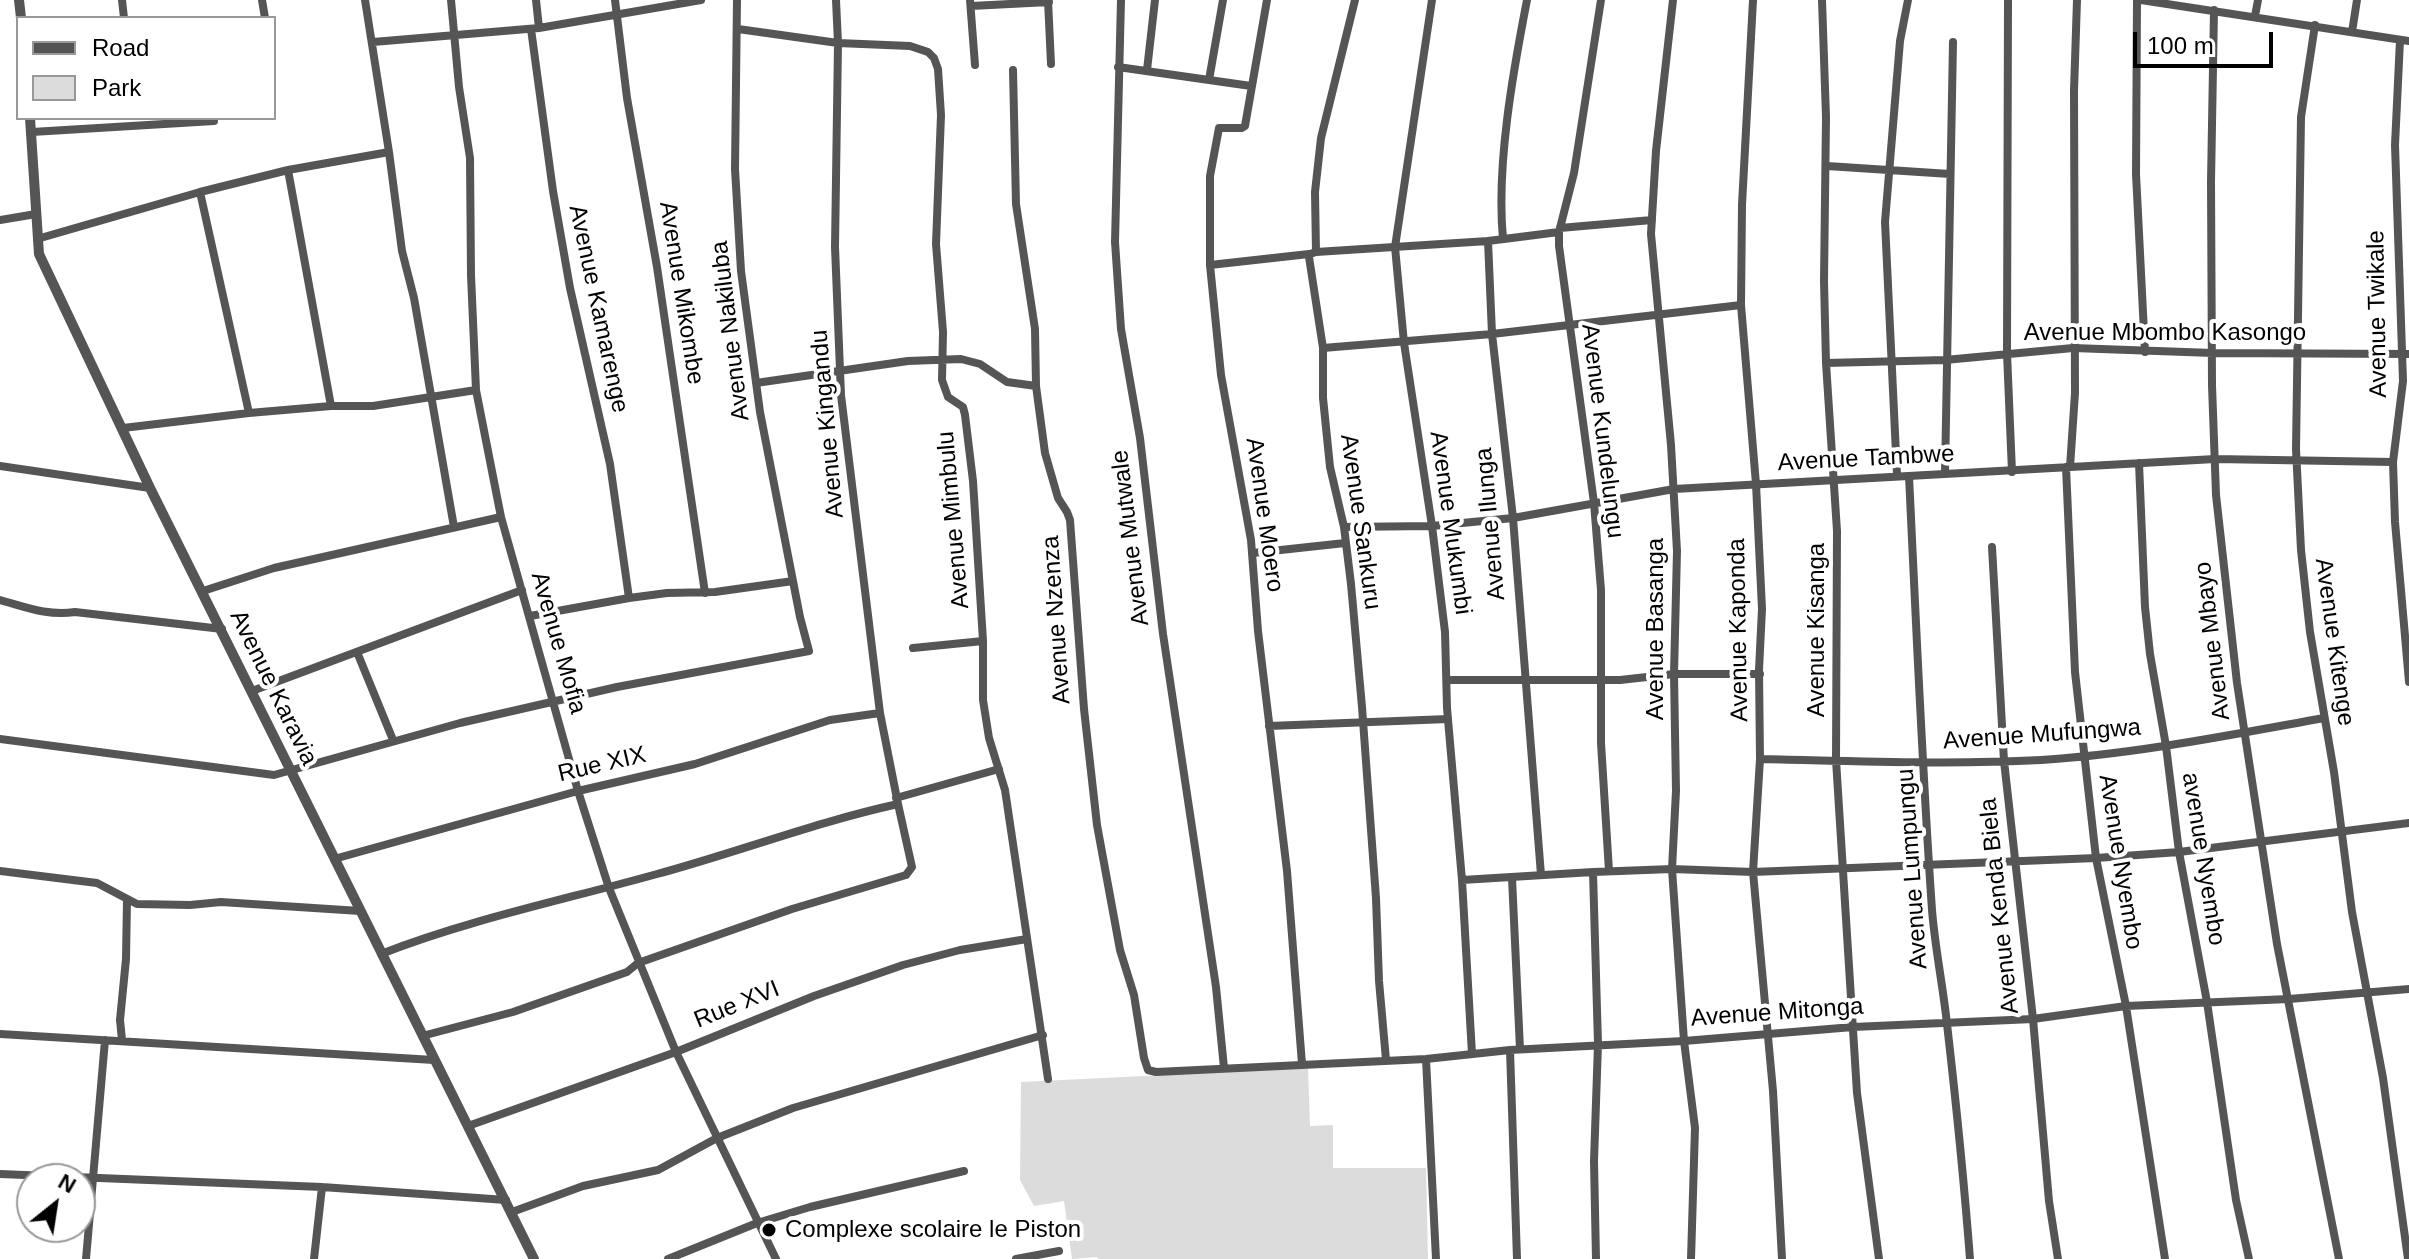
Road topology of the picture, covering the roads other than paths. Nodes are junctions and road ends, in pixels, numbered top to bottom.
1 (365, 0) edge
2 (451, 0) edge
3 (536, 0) edge
4 (615, 0) edge
5 (701, 0) edge
6 (737, 0) edge
7 (836, 0) edge
8 (1121, 0) edge
9 (1155, 0) edge
10 (1223, 0) edge
11 (1267, 0) edge
12 (1355, 0) edge
13 (1432, 0) edge
14 (1527, 0) edge
15 (1601, 0) edge
16 (1673, 0) edge
17 (1753, 0) edge
18 (1822, 0) edge
19 (1908, 0) edge
20 (2008, 0) edge
21 (2077, 0) edge
22 (2139, 0) edge
23 (2258, 0) edge
24 (2357, 0) edge
25 (1048, 1) edge
26 (970, 3) edge
27 (2214, 10) junction
28 (615, 13) junction
29 (2255, 16) junction
30 (2315, 25) junction
31 (535, 28) junction
32 (738, 29) junction
33 (2352, 32) junction
34 (455, 37) junction
35 (2405, 40) edge
36 (373, 42) junction
37 (1953, 42) dead end
38 (838, 43) junction
39 (1051, 64) dead end
40 (975, 65) dead end
41 (1118, 67) junction
42 (1013, 70) dead end
43 (1147, 70) junction
44 (1209, 80) junction
45 (1251, 86) junction
46 (30, 120) edge
47 (134, 120) edge
48 (214, 121) dead end
49 (135, 128) junction
50 (32, 132) junction
51 (389, 152) junction
52 (1827, 166) junction
53 (1891, 169) junction
54 (288, 170) junction
55 (1950, 174) junction
56 (200, 192) junction
57 (36, 214) junction
58 (0, 220) edge
59 (1652, 220) junction
60 (1559, 230) junction
61 (37, 239) junction
62 (1503, 239) junction
63 (1488, 241) junction
64 (1395, 247) junction
65 (1313, 253) junction
66 (1210, 265) junction
67 (1741, 305) junction
68 (1658, 314) junction
69 (1568, 324) junction
70 (1492, 334) junction
71 (1404, 343) junction
72 (1323, 348) junction
73 (2073, 348) junction
74 (2145, 352) junction
75 (2007, 353) junction
76 (2213, 353) junction
77 (2405, 353) edge
78 (2297, 354) junction
79 (943, 359) junction
80 (1945, 360) junction
81 (1892, 362) junction
82 (1826, 363) junction
83 (841, 370) junction
84 (756, 383) junction
85 (1036, 386) junction
86 (476, 390) junction
87 (430, 396) junction
88 (331, 406) junction
89 (249, 413) junction
90 (123, 428) junction
91 (2215, 459) junction
92 (2296, 460) junction
93 (2393, 462) junction
94 (2139, 463) junction
95 (0, 466) edge
96 (2068, 467) junction
97 (2012, 472) junction
98 (1945, 474) junction
99 (1897, 475) junction
100 (1909, 476) junction
101 (1834, 480) junction
102 (1756, 484) junction
103 (150, 488) junction
104 (1674, 489) junction
105 (1594, 503) junction
106 (501, 517) junction
107 (1513, 518) junction
108 (1432, 526) junction
109 (454, 527) junction
110 (1344, 527) junction
111 (1345, 543) junction
112 (1992, 547) dead end
113 (1253, 553) junction
114 (2398, 557) junction
115 (2409, 557) edge
116 (793, 581) junction
117 (522, 590) junction
118 (203, 591) junction
119 (705, 593) junction
120 (629, 598) junction
121 (0, 600) edge
122 (530, 616) junction
123 (222, 629) junction
124 (983, 641) junction
125 (913, 648) dead end
126 (357, 652) junction
127 (1674, 674) junction
128 (1760, 674) junction
129 (1447, 680) junction
130 (1527, 680) junction
131 (1602, 680) junction
132 (2409, 682) edge
133 (252, 691) junction
134 (554, 701) junction
135 (880, 713) junction
136 (2324, 718) junction
137 (1448, 719) junction
138 (1363, 722) junction
139 (1269, 726) junction
140 (2244, 733) junction
141 (0, 739) edge
142 (393, 740) junction
143 (2166, 746) junction
144 (2084, 755) junction
145 (1760, 759) junction
146 (1836, 760) junction
147 (2004, 761) junction
148 (1925, 762) junction
149 (999, 769) junction
150 (291, 771) junction
151 (578, 791) junction
152 (897, 801) junction
153 (2409, 823) edge
154 (2341, 831) junction
155 (2261, 840) junction
156 (2179, 852) junction
157 (2096, 858) junction
158 (334, 859) junction
159 (2016, 863) junction
160 (1930, 865) junction
161 (1842, 867) junction
162 (1672, 869) junction
163 (0, 871) edge
164 (1609, 871) junction
165 (1593, 872) junction
166 (1753, 872) junction
167 (1541, 875) junction
168 (1512, 878) junction
169 (1462, 880) junction
170 (609, 888) junction
171 (127, 900) junction
172 (360, 911) junction
173 (1027, 939) junction
174 (381, 954) junction
175 (638, 963) junction
176 (2409, 989) edge
177 (2365, 993) junction
178 (2289, 999) junction
179 (2207, 1002) junction
180 (2126, 1006) junction
181 (2033, 1019) junction
182 (1947, 1021) junction
183 (1853, 1027) junction
184 (1767, 1033) junction
185 (0, 1034) edge
186 (1043, 1035) junction
187 (422, 1036) junction
188 (105, 1040) junction
189 (122, 1040) junction
190 (1684, 1041) junction
191 (1598, 1044) junction
192 (1515, 1049) junction
193 (676, 1052) junction
194 (1472, 1054) junction
195 (1426, 1059) junction
196 (434, 1060) junction
197 (1386, 1060) junction
198 (1302, 1064) junction
199 (1224, 1068) junction
200 (1148, 1070) joint
201 (1048, 1079) dead end
202 (468, 1126) junction
203 (717, 1138) junction
204 (95, 1163) edge
205 (964, 1171) dead end
206 (96, 1179) edge
207 (322, 1187) junction
208 (506, 1200) junction
209 (512, 1212) junction
210 (757, 1223) junction
211 (1059, 1251) dead end
212 (314, 1259) edge
213 (534, 1259) edge
214 (668, 1259) edge
215 (776, 1259) edge
216 (1016, 1259) edge
217 (1436, 1259) edge
218 (1517, 1259) edge
219 (1596, 1259) edge
220 (1691, 1259) edge
221 (1782, 1259) edge
222 (1879, 1259) edge
223 (1970, 1259) edge
224 (2058, 1259) edge
225 (2165, 1259) edge
226 (2249, 1259) edge
227 (2339, 1259) edge
228 (2408, 1259) edge

1 - 36 street
2 - 34 street, Avenue Mofia
3 - 31 street, Avenue Kamarenge
4 - 28 street, Avenue Mikombe
5 - 28 street
6 - 32 street, Avenue Nakiluba
7 - 38 street, Avenue Kingandu
8 - 41 street, Avenue Mutwale
9 - 43 street
10 - 44 street
11 - 45 street, Avenue Moero
12 - 65 street, Avenue Sankuru
13 - 64 street, Avenue Mukumbi
14 - 62 street
15 - 60 street, Avenue Kundelungu
16 - 59 street, Avenue Basanga
17 - 67 street, Avenue Kaponda
18 - 52 street, Avenue Kisanga
19 - 53 street
20 - 75 street
21 - 73 street, Avenue Nyembo
22 - 27 street
22 - 74 street
23 - 29 street
24 - 33 street
25 - 26 street
25 - 39 street
26 - 40 street
27 - 29 street
27 - 76 street, Avenue Mbayo
28 - 31 street
28 - 119 street, Avenue Mikombe
29 - 30 street
30 - 33 street
30 - 78 street, Avenue Kitenge
31 - 34 street
31 - 120 street, Avenue Kamarenge
32 - 38 street, Avenue Mimbulu
32 - 84 street, Avenue Nakiluba
33 - 35 street
34 - 36 street
34 - 86 street, Avenue Mofia
35 - 77 street, Avenue Twikale
36 - 51 street
37 - 55 street
38 - 79 street, Avenue Mimbulu
38 - 83 street, Avenue Kingandu
41 - 43 street
41 - 199 street, Avenue Mutwale
42 - 85 street, Avenue Nzenza
43 - 44 street
44 - 45 street
45 - 66 street, Avenue Moero
46 - 50 street, Avenue Karavia
47 - 49 street
48 - 49 street
49 - 50 street
50 - 57 street, Avenue Karavia
51 - 54 street
51 - 87 street
52 - 53 street
52 - 82 street, Avenue Kisanga
53 - 55 street
53 - 81 street
54 - 56 street
54 - 88 street
55 - 80 street
56 - 61 street
56 - 89 street
57 - 58 street
57 - 61 street, Avenue Karavia
59 - 60 street
59 - 68 street, Avenue Basanga
60 - 62 street
60 - 69 street, Avenue Kundelungu
61 - 90 street, Avenue Karavia
62 - 63 street
63 - 64 street
63 - 70 street, Avenue Ilunga
64 - 65 street
64 - 71 street, Avenue Mukumbi
65 - 66 street
65 - 72 street, Avenue Sankuru
66 - 113 street, Avenue Moero
67 - 68 street
67 - 102 street, Avenue Kaponda
68 - 69 street
68 - 104 street, Avenue Basanga
69 - 70 street
69 - 105 street, Avenue Kundelungu
70 - 71 street
70 - 107 street, Avenue Ilunga
71 - 72 street
71 - 108 street, Avenue Mukumbi
72 - 110 street, Avenue Sankuru
73 - 74 street, Avenue Mbombo Kasongo
73 - 75 street, Avenue Mbombo Kasongo
73 - 96 street, Avenue Nyembo
74 - 76 street, Avenue Mbombo Kasongo
75 - 80 street, Avenue Mbombo Kasongo
75 - 97 street
76 - 78 street, Avenue Mbombo Kasongo
76 - 91 street, Avenue Mbayo
77 - 78 street, Avenue Mbombo Kasongo
77 - 93 street, Avenue Twikale
78 - 92 street, Avenue Kitenge
79 - 83 street
79 - 85 street
79 - 124 street, Avenue Mimbulu
80 - 81 street, Avenue Mbombo Kasongo
80 - 98 street
81 - 82 street, Avenue Mbombo Kasongo
81 - 99 street
82 - 101 street, Avenue Kisanga
83 - 84 street
83 - 135 street, Avenue Kingandu
84 - 116 street, Avenue Nakiluba
85 - 200 street, Avenue Nzenza
86 - 87 street
86 - 106 street, Avenue Mofia
87 - 88 street
87 - 109 street
88 - 89 street
89 - 90 street
90 - 103 street, Avenue Karavia
91 - 92 street, Avenue Tambwe
91 - 94 street, Avenue Tambwe
91 - 140 street, Avenue Mbayo
92 - 93 street, Avenue Tambwe
92 - 136 street, Avenue Kitenge
93 - 114 street, Avenue Twikale
94 - 96 street, Avenue Tambwe
94 - 143 street, avenue Nyembo
95 - 103 street
96 - 97 street, Avenue Tambwe
96 - 144 street, Avenue Nyembo
97 - 98 street, Avenue Tambwe
98 - 100 street, Avenue Tambwe
99 - 100 street, Avenue Tambwe
99 - 101 street, Avenue Tambwe
100 - 148 street, Avenue Lumpungu
101 - 102 street, Avenue Tambwe
101 - 146 street, Avenue Kisanga
102 - 104 street, Avenue Tambwe
102 - 128 street, Avenue Kaponda
103 - 118 street, Avenue Karavia
104 - 105 street, Avenue Tambwe
104 - 127 street, Avenue Basanga
105 - 107 street, Avenue Tambwe
105 - 131 street, Avenue Kundelungu
106 - 109 street
106 - 117 street, Avenue Mofia
107 - 108 street, Avenue Tambwe
107 - 130 street, Avenue Ilunga
108 - 110 street, Avenue Tambwe
108 - 129 street, Avenue Mukumbi
109 - 118 street
110 - 111 street, Avenue Sankuru
111 - 113 street
111 - 138 street, Avenue Sankuru
112 - 147 street, Avenue Kenda Biela
113 - 139 street, Avenue Moero
114 - 115 street
114 - 132 street, Avenue Twikale
116 - 119 street
116 - 134 street, Avenue Nakiluba
117 - 122 street, Avenue Mofia
117 - 126 street
118 - 123 street, Avenue Karavia
119 - 120 street
120 - 122 street
121 - 123 street
122 - 134 street, Avenue Mofia
123 - 133 street, Avenue Karavia
124 - 125 street
124 - 149 street, Avenue Mimbulu
126 - 133 street
126 - 142 street
127 - 128 street
127 - 131 street
127 - 162 street, Avenue Basanga
128 - 145 street, Avenue Kaponda
129 - 130 street
129 - 137 street, Avenue Mukumbi
130 - 131 street
130 - 167 street, Avenue Ilunga
131 - 164 street, Avenue Kundelungu
133 - 150 street, Avenue Karavia
134 - 142 street
134 - 151 street, Avenue Mofia
135 - 151 street, Rue XIX
135 - 152 street, Avenue Kingandu
136 - 140 street, Avenue Mufungwa
136 - 154 street, Avenue Kitenge
137 - 138 street
137 - 169 street, Avenue Mukumbi
138 - 139 street
138 - 197 street, Avenue Sankuru
139 - 198 street, Avenue Moero
140 - 143 street, Avenue Mufungwa
140 - 155 street, Avenue Mbayo
141 - 150 street
142 - 150 street
143 - 144 street, Avenue Mufungwa
143 - 156 street, avenue Nyembo
144 - 147 street, Avenue Mufungwa
144 - 157 street, Avenue Nyembo
145 - 146 street, Avenue Mufungwa
145 - 166 street, Avenue Kaponda
146 - 148 street, Avenue Mufungwa
146 - 161 street, Avenue Kisanga
147 - 148 street, Avenue Mufungwa
147 - 159 street, Avenue Kenda Biela
148 - 160 street, Avenue Lumpungu
149 - 152 street
149 - 173 street, Avenue Mimbulu
150 - 158 street, Avenue Karavia
151 - 158 street, Rue XIX
151 - 170 street, Avenue Mofia
152 - 170 street
152 - 175 street, Avenue Kingandu
153 - 154 street
154 - 155 street
154 - 177 street, Avenue Kitenge
155 - 156 street
155 - 178 street, Avenue Mbayo
156 - 157 street
156 - 179 street, avenue Nyembo
157 - 159 street
157 - 180 street, Avenue Nyembo
158 - 172 street, Avenue Karavia
159 - 160 street
159 - 181 street, Avenue Kenda Biela
160 - 161 street
160 - 182 street, Avenue Lumpungu
161 - 166 street
161 - 183 street, Avenue Kisanga
162 - 164 street
162 - 166 street
162 - 190 street, Avenue Basanga
163 - 171 street
164 - 165 street
165 - 167 street
165 - 191 street
166 - 184 street, Avenue Kaponda
167 - 168 street
168 - 169 street
168 - 192 street
169 - 194 street, Avenue Mukumbi
170 - 174 street
170 - 175 street, Avenue Mofia
171 - 172 street
171 - 189 street
172 - 174 street, Avenue Karavia
173 - 186 street, Avenue Mimbulu
173 - 193 street, Rue XVI
174 - 187 street, Avenue Karavia
175 - 187 street
175 - 193 street, Avenue Mofia
176 - 177 street, Avenue Mitonga
177 - 178 street, Avenue Mitonga
177 - 228 street, Avenue Kitenge
178 - 179 street, Avenue Mitonga
178 - 227 street, Avenue Mbayo
179 - 180 street, Avenue Mitonga
179 - 226 street, avenue Nyembo
180 - 181 street, Avenue Mitonga
180 - 225 street, Avenue Nyembo
181 - 182 street, Avenue Mitonga
181 - 224 street, Avenue Kenda Biela
182 - 183 street, Avenue Mitonga
182 - 223 street, Avenue Lumpungu
183 - 184 street, Avenue Mitonga
183 - 222 street, Avenue Kisanga
184 - 190 street, Avenue Mitonga
184 - 221 street, Avenue Kaponda
185 - 188 street
186 - 201 street, Avenue Mimbulu
186 - 203 street
187 - 196 street, Avenue Karavia
188 - 189 street
188 - 204 street
189 - 196 street
190 - 191 street, Avenue Mitonga
190 - 220 street, Avenue Basanga
191 - 192 street, Avenue Mitonga
191 - 219 street
192 - 194 street, Avenue Mitonga
192 - 218 street
193 - 202 street, Rue XVI
193 - 203 street, Avenue Mofia
194 - 195 street, Avenue Mitonga
195 - 197 street, Avenue Mitonga
195 - 217 street
196 - 202 street, Avenue Karavia
197 - 198 street, Avenue Mitonga
198 - 199 street, Avenue Mitonga
199 - 200 street, Avenue Mitonga
202 - 208 street, Avenue Karavia
203 - 209 street
203 - 210 street, Avenue Mofia
205 - 210 street
206 - 207 street
207 - 208 street
207 - 212 street
208 - 209 street, Avenue Karavia
209 - 213 street, Avenue Karavia
210 - 214 street
210 - 215 street, Avenue Mofia
211 - 216 street

